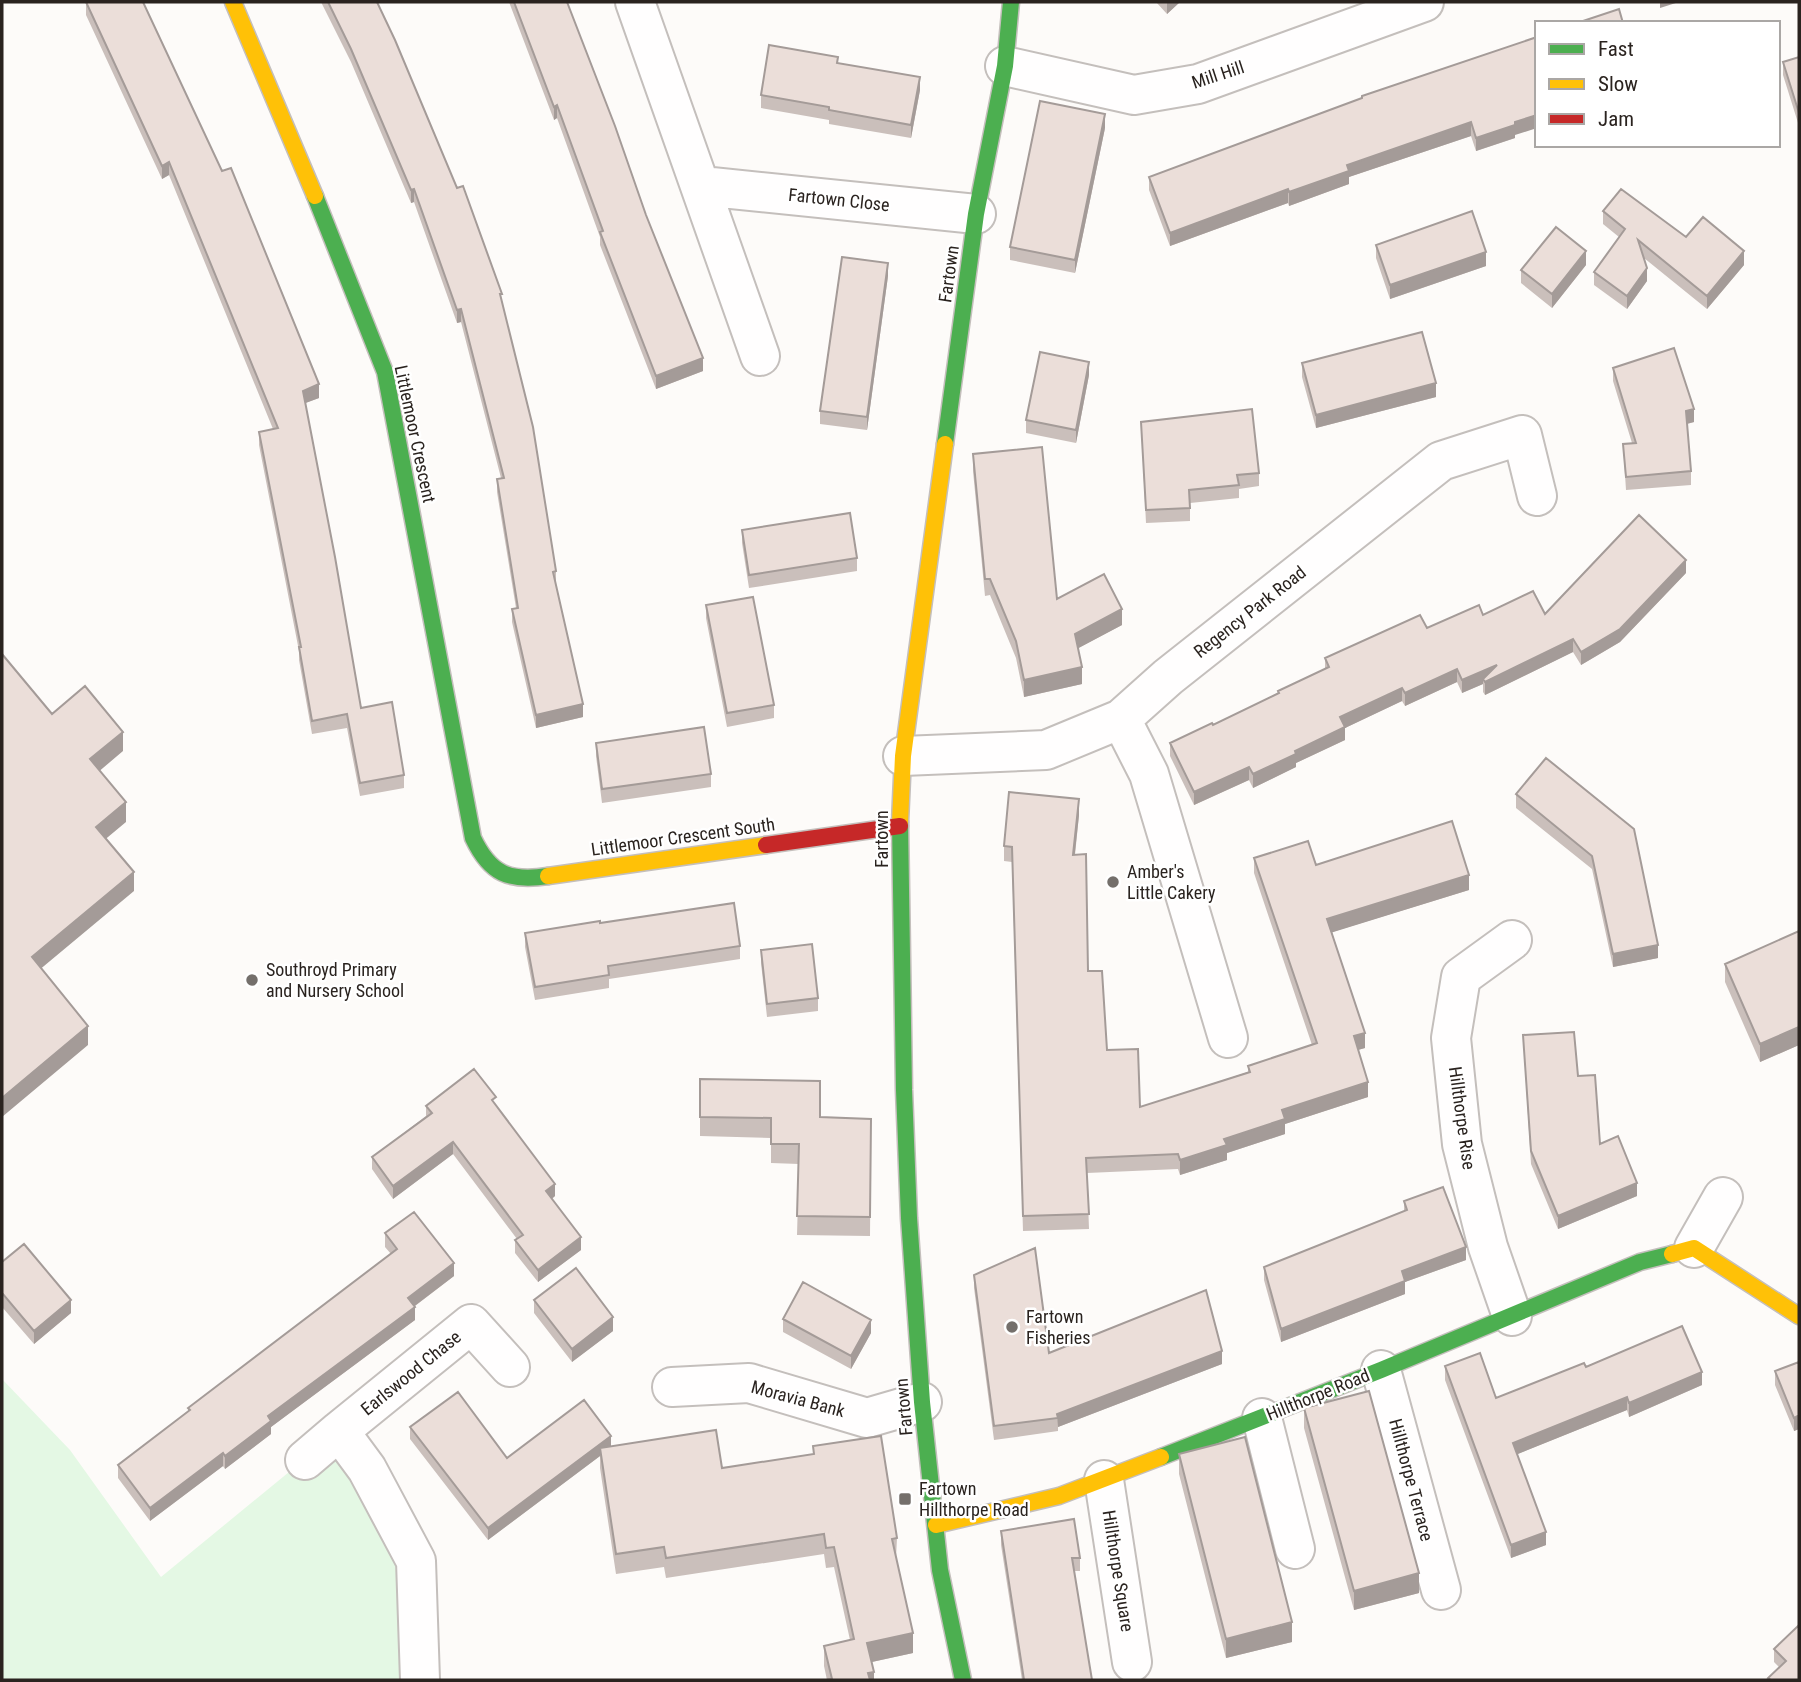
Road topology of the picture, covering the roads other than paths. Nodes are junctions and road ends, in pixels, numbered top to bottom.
1 (233, 2) edge
2 (635, 2) edge
3 (1011, 2) edge
4 (1423, 2) edge
5 (1005, 66) junction
6 (702, 186) junction
7 (976, 214) junction
8 (760, 356) dead end
9 (1537, 496) dead end
10 (1121, 719) junction
11 (904, 756) junction
12 (901, 826) junction
13 (480, 853) joint
14 (1513, 940) dead end
15 (1228, 1038) dead end
16 (1723, 1197) dead end
17 (1694, 1248) junction
18 (1799, 1316) edge
19 (1512, 1317) junction
20 (510, 1367) dead end
21 (1381, 1370) junction
22 (672, 1387) dead end
23 (922, 1402) junction
24 (1262, 1418) junction
25 (339, 1431) junction
26 (305, 1460) dead end
27 (1104, 1480) junction
28 (936, 1525) junction
29 (1296, 1549) dead end
30 (1441, 1591) dead end
31 (1132, 1662) dead end
32 (420, 1680) edge
33 (963, 1680) edge

1 - 13 street, Littlemoor Crescent
2 - 6 street
3 - 5 street, Fartown
4 - 5 street, Mill Hill
5 - 7 street, Fartown
6 - 7 street, Fartown Close
6 - 8 street
7 - 11 street, Fartown
9 - 10 street, Regency Park Road
10 - 11 street, Regency Park Road
10 - 15 street
11 - 12 street, Fartown
12 - 13 street, Littlemoor Crescent South
12 - 23 street, Fartown
14 - 19 street, Hillthorpe Rise
16 - 17 street
17 - 18 street
17 - 19 street, Hillthorpe Road
19 - 21 street, Hillthorpe Road
20 - 25 street, Earlswood Chase
21 - 24 street, Hillthorpe Road
21 - 30 street, Hillthorpe Terrace
22 - 23 street, Moravia Bank
23 - 28 street, Fartown
24 - 27 street, Hillthorpe Road
24 - 29 street
25 - 26 street, Earlswood Chase
25 - 32 street
27 - 28 street, Hillthorpe Road
27 - 31 street, Hillthorpe Square
28 - 33 street, Fartown

